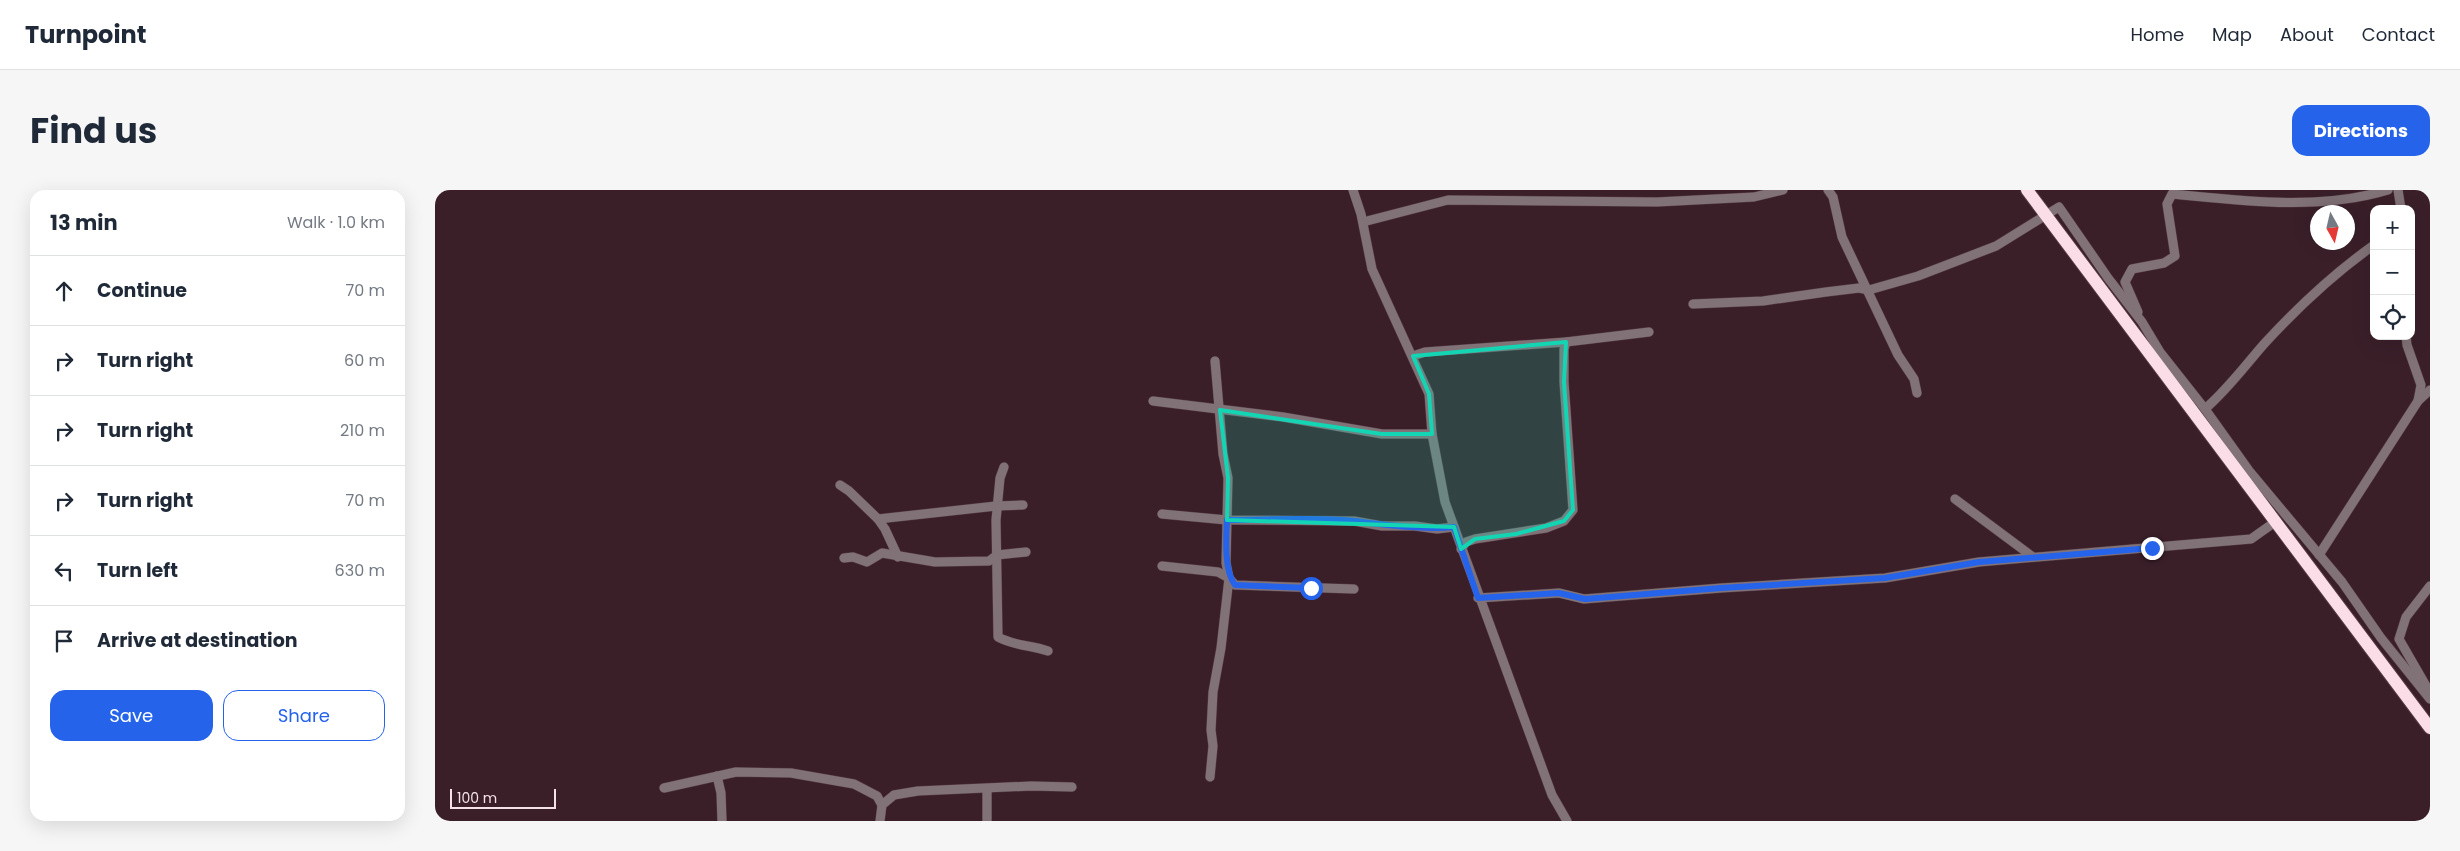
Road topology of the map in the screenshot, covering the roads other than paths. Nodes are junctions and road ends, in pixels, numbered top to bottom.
1 (1353, 190) edge
2 (1783, 190) edge
3 (1828, 190) edge
4 (2027, 190) edge
5 (2388, 190) edge
6 (2398, 190) edge
7 (2400, 205) edge
8 (2046, 215) junction
9 (1363, 222) junction
10 (2370, 248) edge
11 (1869, 290) junction
12 (1693, 304) dead end
13 (2142, 322) junction
14 (1649, 332) dead end
15 (2407, 340) edge
16 (1566, 342) junction
17 (1413, 356) junction
18 (1215, 361) dead end
19 (2430, 390) edge
20 (1917, 393) dead end
21 (1153, 401) dead end
22 (2418, 401) junction
23 (2205, 409) junction
24 (1221, 410) junction
25 (1432, 434) junction
26 (1004, 467) dead end
27 (840, 485) dead end
28 (1955, 499) dead end
29 (1023, 505) dead end
30 (996, 506) junction
31 (1162, 514) dead end
32 (878, 519) junction
33 (1227, 520) junction
34 (2275, 522) junction
35 (1454, 527) junction
36 (1461, 549) junction
37 (1026, 552) dead end
38 (997, 555) junction
39 (2319, 555) junction
40 (898, 557) junction
41 (844, 558) dead end
42 (2033, 558) junction
43 (1162, 566) dead end
44 (1229, 578) junction
45 (2430, 586) edge
46 (1354, 589) dead end
47 (1478, 598) junction
48 (1048, 651) dead end
49 (2430, 692) edge
50 (2430, 699) edge
51 (2430, 728) edge
52 (717, 776) junction
53 (1210, 777) dead end
54 (1072, 787) dead end
55 (664, 788) dead end
56 (987, 789) junction
57 (882, 805) junction
58 (721, 821) edge
59 (880, 821) edge
60 (987, 821) edge
61 (1567, 821) edge

1 - 9 street
2 - 9 street
3 - 11 street
4 - 8 highway
5 - 13 street
6 - 7 street
8 - 11 street
8 - 13 street
8 - 34 highway
9 - 17 street
10 - 23 street
11 - 12 street
11 - 20 street
13 - 23 street
14 - 16 street
15 - 22 street
16 - 17 street
16 - 36 street
17 - 25 street
18 - 24 street
19 - 22 street
21 - 24 street
22 - 39 street
23 - 39 street
24 - 25 street
24 - 33 street
25 - 35 street
26 - 30 street
27 - 32 street
28 - 42 street
29 - 30 street
30 - 32 street
30 - 38 street
31 - 33 street
32 - 40 street
33 - 35 street
33 - 44 street
34 - 42 street
34 - 51 highway
35 - 36 street
36 - 47 street
37 - 38 street
38 - 40 street
38 - 48 street
39 - 50 street
40 - 41 street
42 - 47 street
43 - 44 street
44 - 46 street
44 - 53 street
45 - 49 street
47 - 61 street
52 - 55 street
52 - 57 street
52 - 58 street
54 - 56 street
56 - 57 street
56 - 60 street
57 - 59 street

